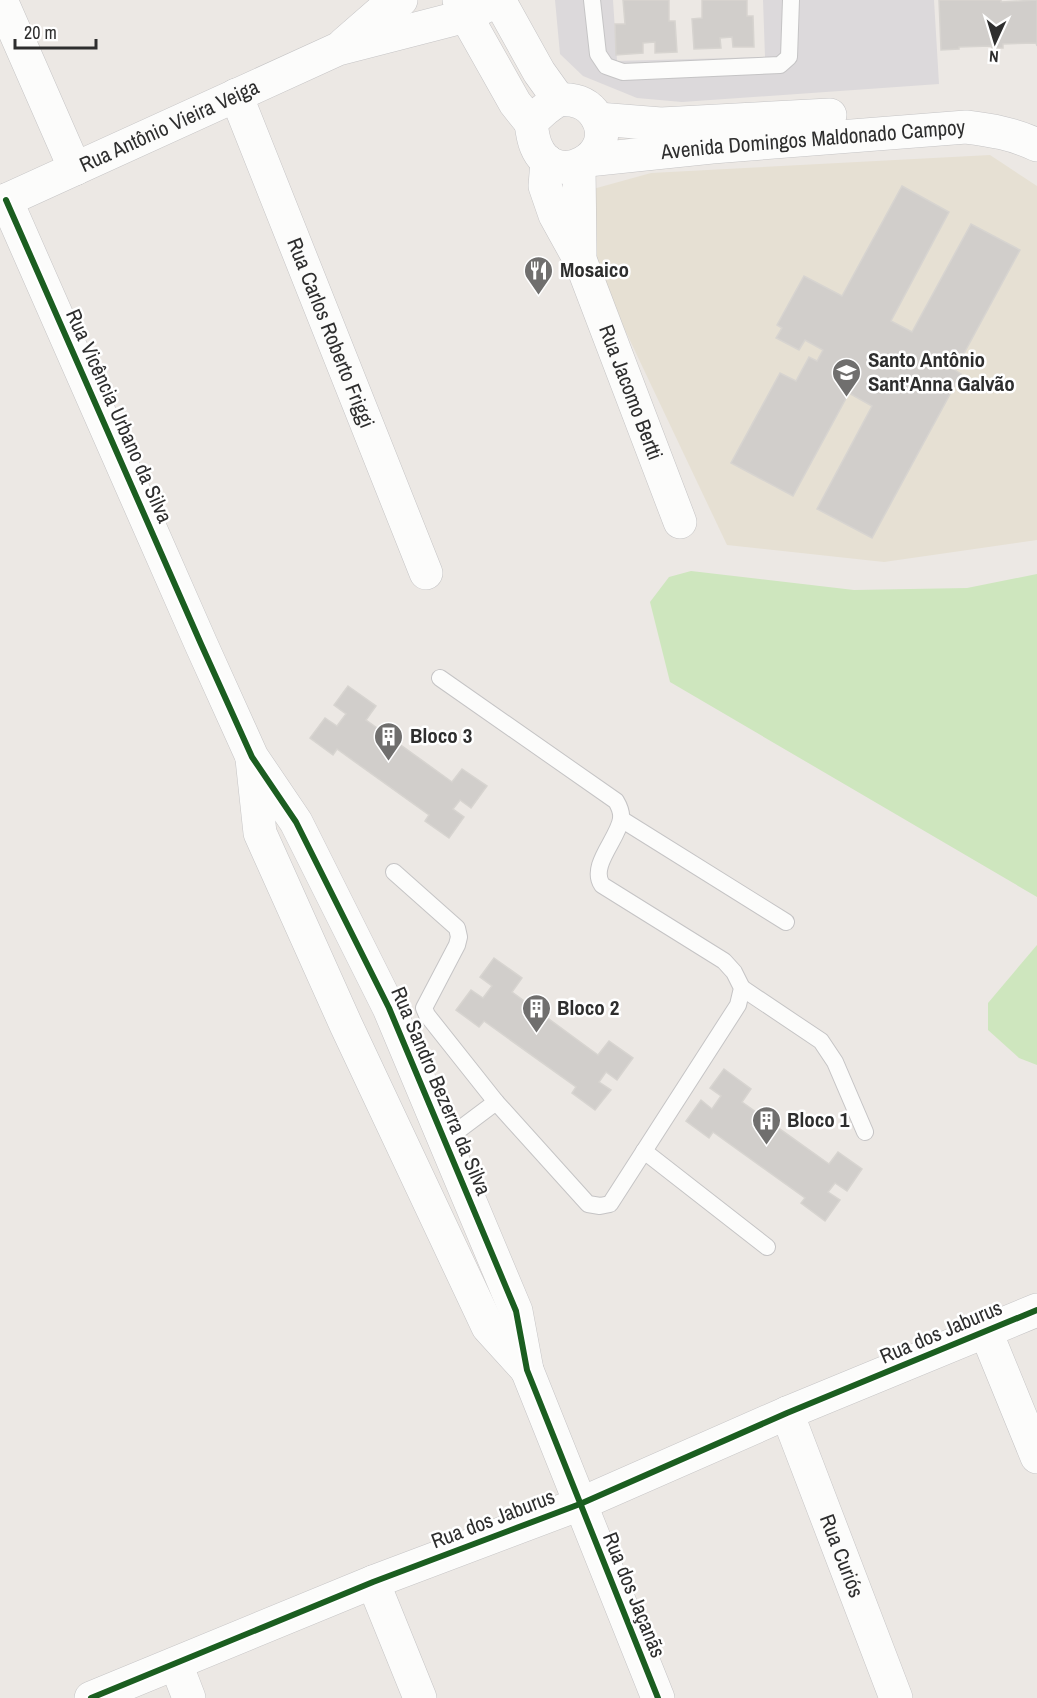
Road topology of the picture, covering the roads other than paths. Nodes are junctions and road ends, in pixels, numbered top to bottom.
1 (1, 0) edge
2 (401, 0) edge
3 (498, 0) edge
4 (592, 0) edge
5 (791, 0) edge
6 (462, 8) edge
7 (338, 49) junction
8 (236, 95) junction
9 (559, 100) junction
10 (598, 119) junction
11 (1037, 121) edge
12 (531, 123) junction
13 (1037, 145) edge
14 (547, 161) junction
15 (584, 163) junction
16 (75, 169) junction
17 (3, 202) edge
18 (581, 262) junction
19 (680, 522) dead end
20 (426, 573) dead end
21 (201, 644) joint
22 (440, 678) dead end
23 (252, 757) junction
24 (621, 819) junction
25 (394, 872) dead end
26 (345, 919) junction
27 (786, 922) dead end
28 (306, 936) junction
29 (742, 988) junction
30 (496, 1102) junction
31 (865, 1132) dead end
32 (444, 1141) junction
33 (644, 1150) junction
34 (475, 1213) junction
35 (440, 1226) junction
36 (766, 1247) dead end
37 (1037, 1310) edge
38 (986, 1332) junction
39 (527, 1370) junction
40 (788, 1413) junction
41 (1037, 1457) edge
42 (580, 1504) junction
43 (373, 1582) junction
44 (176, 1664) junction
45 (91, 1698) edge
46 (189, 1698) edge
47 (420, 1698) edge
48 (658, 1698) edge
49 (896, 1698) edge

1 - 16 street
2 - 7 street, Rua Antônio Vieira Veiga
3 - 6 street, Rua Antônio Vieira Veiga
3 - 9 street
4 - 5 lane
6 - 7 street, Rua Antônio Vieira Veiga
6 - 12 street
7 - 8 street, Rua Antônio Vieira Veiga
8 - 16 street, Rua Antônio Vieira Veiga
8 - 20 street, Rua Carlos Roberto Friggi
9 - 10 street
9 - 12 street
10 - 11 street, Avenida Domingos Maldonado Campoy
10 - 15 street
12 - 14 street
13 - 15 street, Avenida Domingos Maldonado Campoy
14 - 15 street
14 - 18 street, Rua Jacomo Bertti
15 - 18 street, Rua Jacomo Bertti
16 - 17 street, Rua Antônio Vieira Veiga
17 - 21 street, Rua Vicência Urbano da Silva
18 - 19 street, Rua Jacomo Bertti
21 - 23 street, Rua Sandro Bezerra da Silva
22 - 24 lane
23 - 26 street, Rua Sandro Bezerra da Silva
23 - 28 street, Rua Sandro Bezerra da Silva
24 - 27 lane
24 - 29 lane
25 - 30 lane
26 - 28 street
26 - 32 street, Rua Sandro Bezerra da Silva
28 - 35 street, Rua Sandro Bezerra da Silva
29 - 31 lane
29 - 33 lane
30 - 32 lane
30 - 33 lane
32 - 34 street, Rua Sandro Bezerra da Silva
33 - 36 lane
34 - 35 street
34 - 39 street, Rua Sandro Bezerra da Silva
35 - 39 street, Rua Sandro Bezerra da Silva
37 - 38 street, Rua dos Jaburus
38 - 40 street, Rua dos Jaburus
38 - 41 street
39 - 42 street, Rua Sandro Bezerra da Silva
40 - 42 street, Rua dos Jaburus
40 - 49 street, Rua Curiós
42 - 43 street, Rua dos Jaburus
42 - 48 street, Rua dos Jaçanãs
43 - 44 street, Rua dos Jaburus
43 - 47 street
44 - 45 street, Rua dos Jaburus
44 - 46 street

